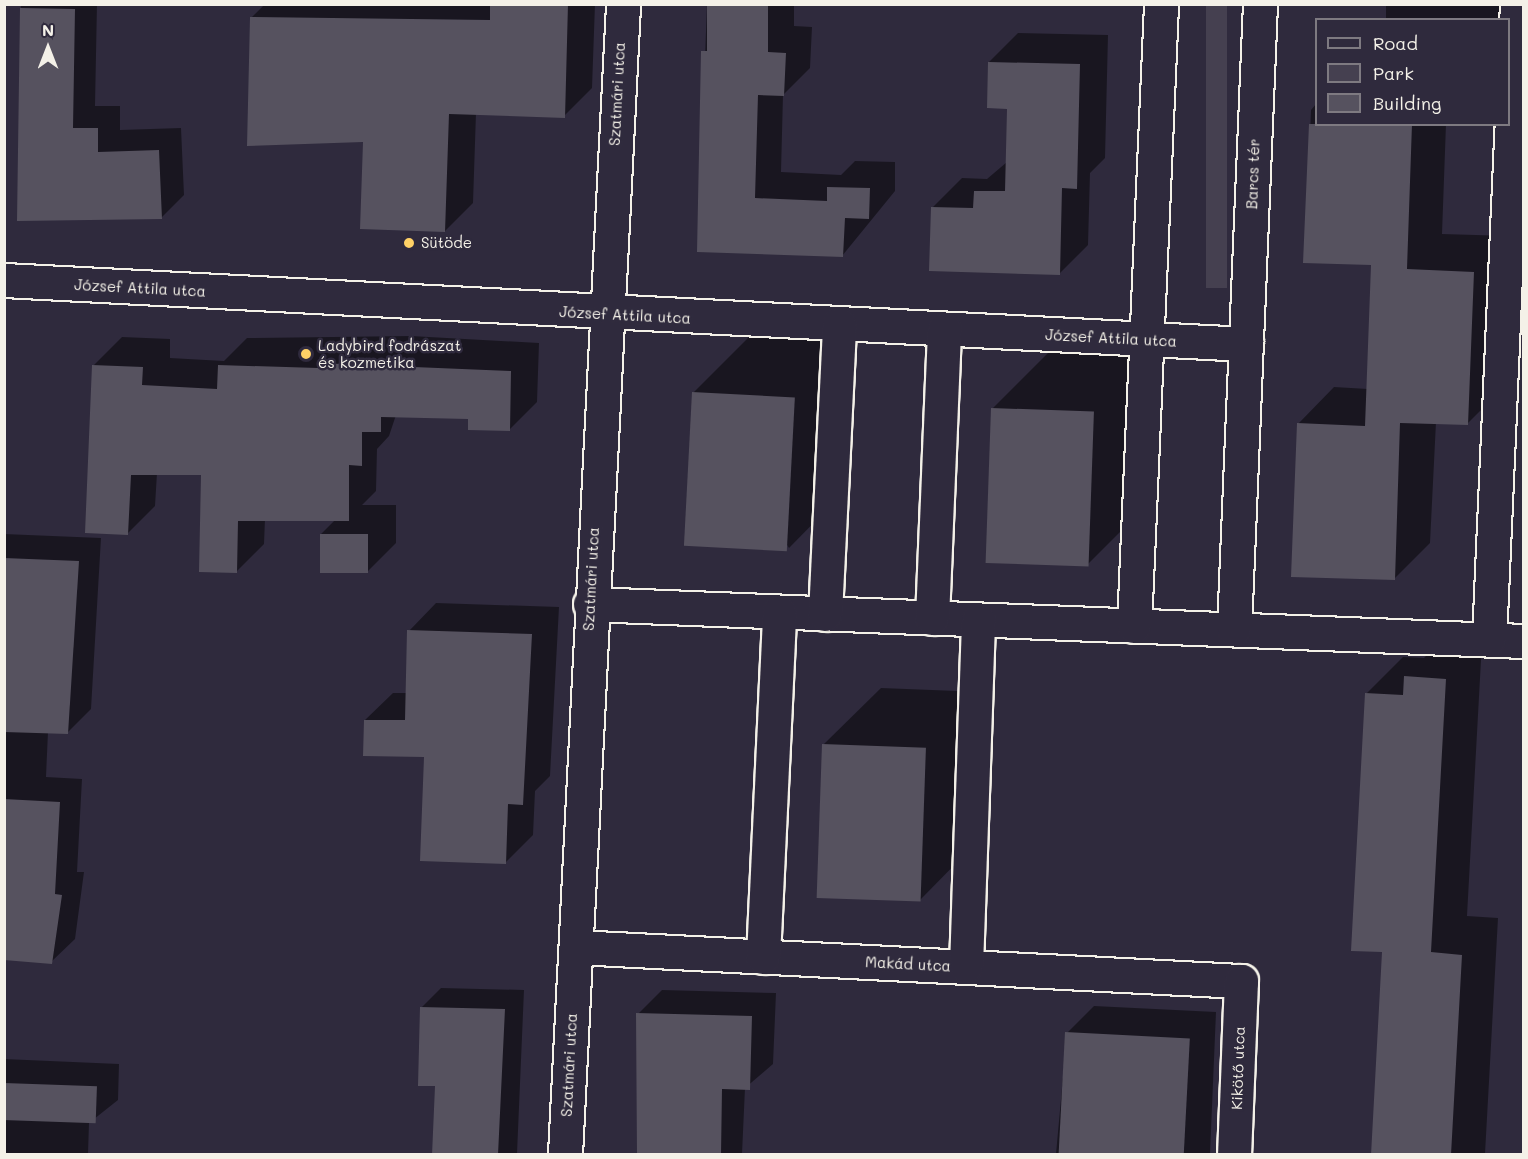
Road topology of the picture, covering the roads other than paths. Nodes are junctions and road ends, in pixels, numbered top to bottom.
1 (623, 4) edge
2 (1161, 4) edge
3 (1260, 4) edge
4 (1517, 4) edge
5 (4, 280) edge
6 (604, 315) junction
7 (839, 324) junction
8 (944, 329) junction
9 (1147, 340) junction
10 (1246, 344) junction
11 (590, 604) junction
12 (779, 612) junction
13 (825, 614) junction
14 (932, 618) junction
15 (978, 620) junction
16 (1134, 626) junction
17 (1234, 629) junction
18 (1489, 639) junction
19 (1524, 641) edge
20 (576, 947) junction
21 (763, 957) junction
22 (966, 966) junction
23 (1241, 981) joint
24 (565, 1155) edge
25 (1234, 1155) edge

1 - 6 street, Szatmári utca
2 - 9 street
3 - 10 street, Barcs tér
4 - 18 street
5 - 6 street, József Attila utca
6 - 7 street, József Attila utca
6 - 11 street, Szatmári utca
7 - 8 street, József Attila utca
7 - 13 street
8 - 9 street, József Attila utca
8 - 14 street
9 - 10 street, József Attila utca
9 - 16 street
10 - 17 street, Barcs tér
11 - 12 street
11 - 20 street, Szatmári utca
12 - 13 street
12 - 21 street
13 - 14 street
14 - 15 street
15 - 16 street
15 - 22 street
16 - 17 street
17 - 18 street
18 - 19 street
20 - 21 street, Makád utca
20 - 24 street, Szatmári utca
21 - 22 street, Makád utca
22 - 23 street, Makád utca
23 - 25 street, Kikötő utca

